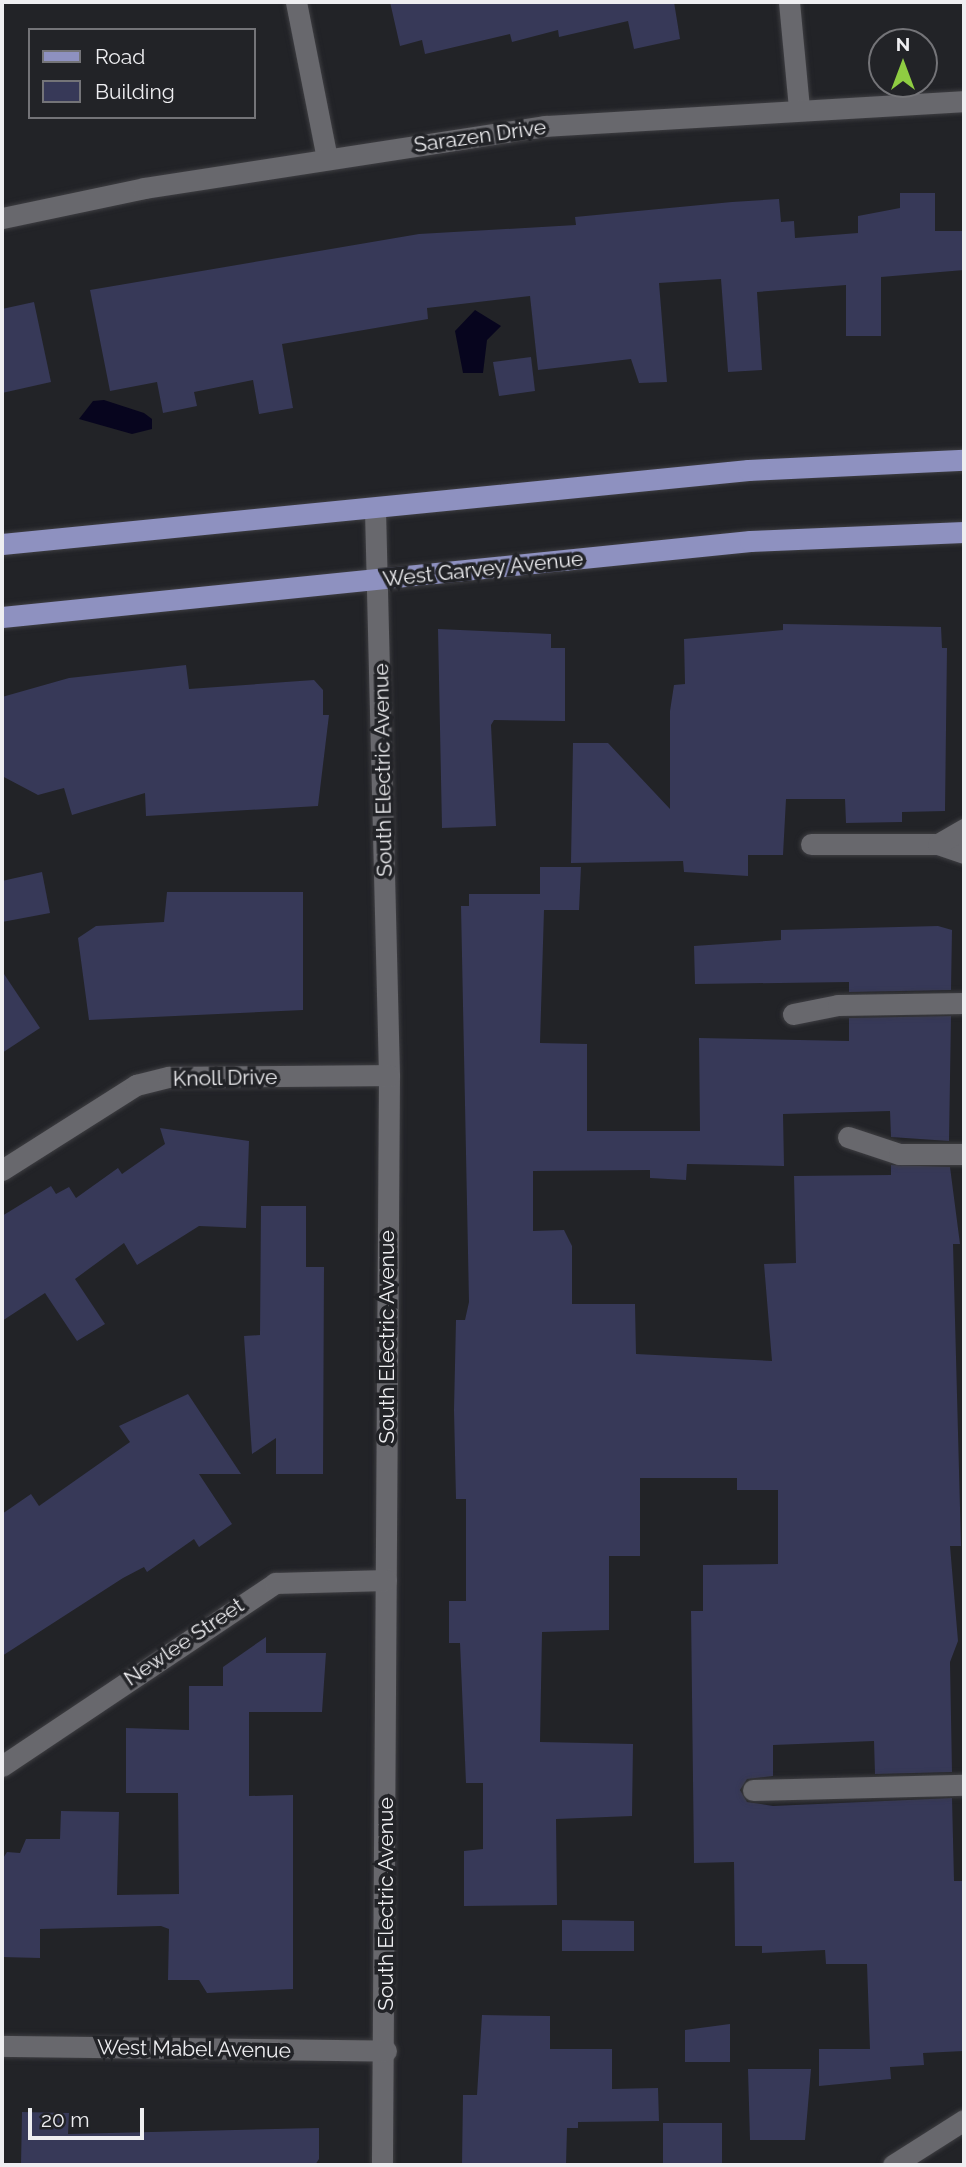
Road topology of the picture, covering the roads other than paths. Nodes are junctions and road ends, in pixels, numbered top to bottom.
1 (296, 2) edge
2 (789, 2) edge
3 (964, 101) edge
4 (799, 108) junction
5 (327, 159) junction
6 (2, 218) edge
7 (964, 460) edge
8 (375, 510) junction
9 (964, 532) edge
10 (2, 544) edge
11 (379, 580) junction
12 (2, 617) edge
13 (964, 829) edge
14 (811, 844) dead end
15 (939, 844) junction
16 (964, 853) edge
17 (964, 1003) edge
18 (793, 1014) dead end
19 (389, 1075) junction
20 (848, 1137) dead end
21 (964, 1154) edge
22 (2, 1170) edge
23 (386, 1580) junction
24 (2, 1766) edge
25 (964, 1785) edge
26 (753, 1790) dead end
27 (2, 2046) edge
28 (386, 2051) junction
29 (964, 2120) edge
30 (383, 2165) edge
31 (893, 2165) edge

1 - 5 street
2 - 4 street
3 - 4 street, Sarazen Drive
4 - 5 street, Sarazen Drive
5 - 6 street, Sarazen Drive
7 - 8 main road
8 - 10 main road
8 - 11 street, South Electric Avenue
9 - 11 main road, West Garvey Avenue
11 - 12 main road, West Garvey Avenue
11 - 19 street, South Electric Avenue
13 - 15 street
14 - 15 street
15 - 16 street
17 - 18 street
19 - 22 street, Knoll Drive
19 - 23 street, South Electric Avenue
20 - 21 street
23 - 24 street, Newlee Street
23 - 28 street, South Electric Avenue
25 - 26 street
27 - 28 street, West Mabel Avenue
28 - 30 street, South Electric Avenue
29 - 31 street

